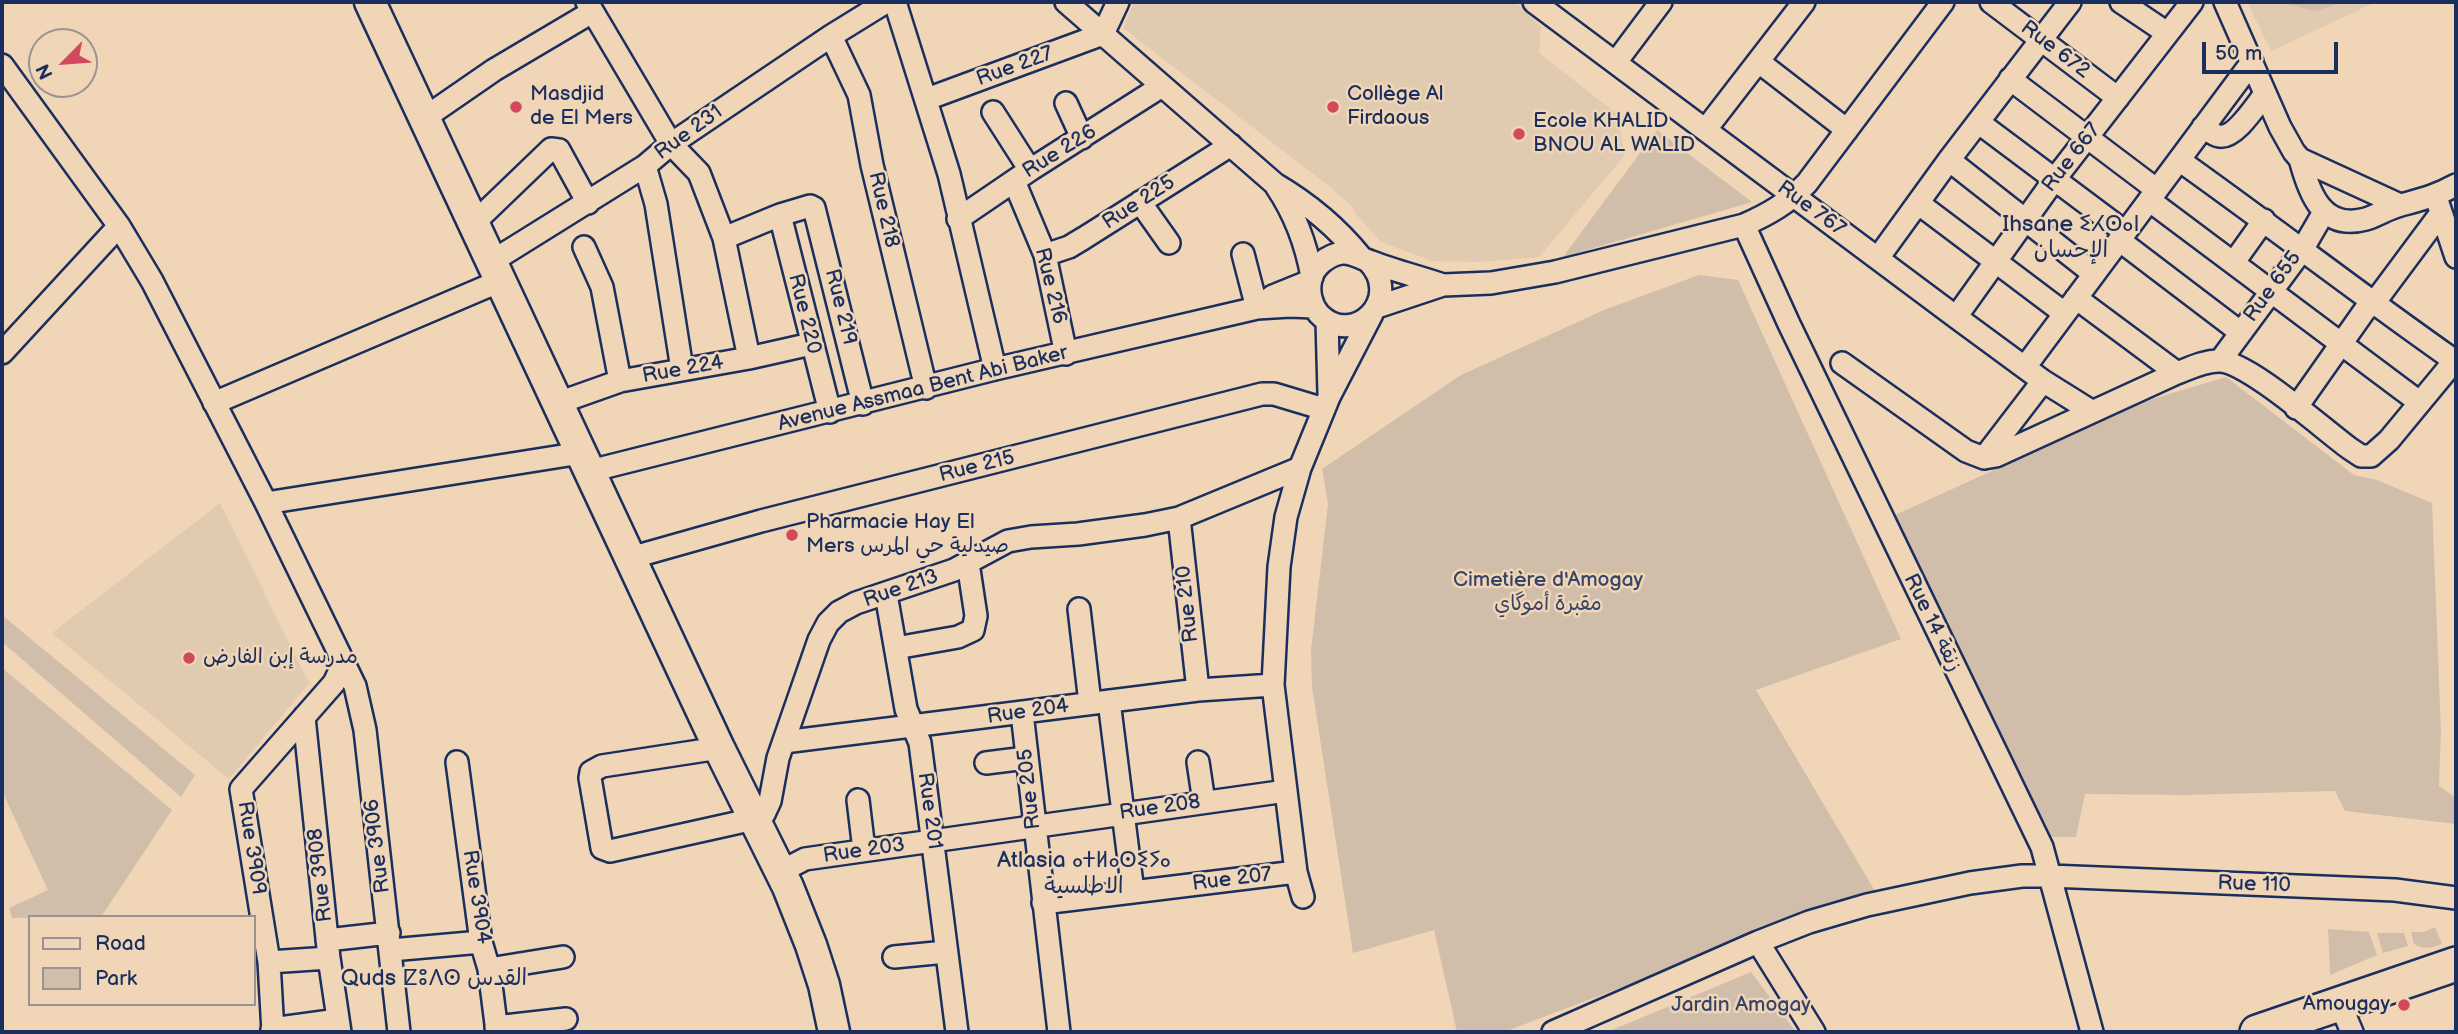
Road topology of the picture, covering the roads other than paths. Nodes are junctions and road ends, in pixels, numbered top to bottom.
1 (370, 2) edge
2 (886, 2) edge
3 (895, 2) edge
4 (1066, 2) edge
5 (1118, 2) edge
6 (1661, 2) edge
7 (1804, 2) edge
8 (1943, 2) edge
9 (1991, 2) edge
10 (2070, 2) edge
11 (2121, 2) edge
12 (2192, 2) edge
13 (2225, 2) edge
14 (1539, 3) edge
15 (590, 7) edge
16 (2168, 33) junction
17 (1104, 34) junction
18 (831, 36) junction
19 (2041, 39) junction
20 (1616, 62) junction
21 (1759, 62) junction
22 (2252, 62) junction
23 (2, 65) edge
24 (2010, 79) junction
25 (1162, 86) junction
26 (2265, 94) junction
27 (2118, 98) junction
28 (927, 99) junction
29 (1066, 103) dead end
30 (993, 112) dead end
31 (423, 119) junction
32 (1978, 122) junction
33 (2203, 127) junction
34 (1706, 129) junction
35 (1847, 130) junction
36 (1082, 138) junction
37 (2087, 138) junction
38 (671, 144) junction
39 (1231, 145) junction
40 (2300, 159) junction
41 (1949, 160) junction
42 (2179, 160) junction
43 (645, 166) junction
44 (1022, 175) junction
45 (2054, 180) junction
46 (1275, 184) junction
47 (2456, 184) edge
48 (2153, 195) junction
49 (1794, 197) junction
50 (1140, 202) junction
51 (588, 203) junction
52 (1918, 203) junction
53 (2400, 205) junction
54 (2438, 205) junction
55 (2325, 212) junction
56 (780, 215) junction
57 (958, 219) junction
58 (2026, 219) junction
59 (2264, 220) junction
60 (473, 224) junction
61 (1744, 225) junction
62 (119, 226) junction
63 (2122, 236) junction
64 (724, 238) junction
65 (1169, 243) dead end
66 (584, 247) dead end
67 (2302, 250) junction
68 (1243, 254) dead end
69 (1045, 255) junction
70 (2456, 257) edge
71 (1878, 258) junction
72 (1364, 259) junction
73 (1995, 261) junction
74 (2234, 262) junction
75 (495, 271) junction
76 (2094, 274) junction
77 (1311, 279) junction
78 (1443, 285) junction
79 (2270, 292) junction
80 (2372, 303) junction
81 (2070, 306) junction
82 (1257, 308) junction
83 (1374, 310) junction
84 (1321, 314) junction
85 (1956, 317) junction
86 (2240, 332) junction
87 (811, 344) junction
88 (2342, 345) junction
89 (2, 353) edge
90 (1066, 354) junction
91 (749, 358) junction
92 (2456, 360) edge
93 (2220, 361) junction
94 (1842, 363) dead end
95 (2025, 367) junction
96 (682, 369) junction
97 (995, 369) junction
98 (2177, 373) junction
99 (2043, 380) junction
100 (620, 381) junction
101 (926, 387) junction
102 (2419, 402) junction
103 (214, 403) junction
104 (558, 403) junction
105 (1326, 403) junction
106 (863, 404) junction
107 (2296, 408) junction
108 (2091, 411) junction
109 (830, 412) junction
110 (1984, 458) junction
111 (586, 462) junction
112 (1300, 468) junction
113 (266, 503) junction
114 (1179, 518) junction
115 (630, 558) junction
116 (968, 563) junction
117 (886, 594) junction
118 (1079, 610) dead end
119 (896, 648) junction
120 (343, 664) junction
121 (1273, 685) junction
122 (1198, 690) junction
123 (1100, 702) junction
124 (1021, 713) junction
125 (304, 717) junction
126 (915, 726) junction
127 (784, 741) junction
128 (719, 748) junction
129 (1026, 758) junction
130 (457, 762) dead end
131 (1198, 762) dead end
132 (986, 764) dead end
133 (1286, 791) junction
134 (858, 800) dead end
135 (1204, 802) junction
136 (1123, 813) junction
137 (754, 819) junction
138 (1033, 826) junction
139 (934, 840) junction
140 (864, 850) junction
141 (780, 872) junction
142 (1296, 872) junction
143 (2050, 876) junction
144 (1133, 892) junction
145 (1303, 897) dead end
146 (2456, 898) edge
147 (1043, 903) junction
148 (390, 942) junction
149 (481, 942) junction
150 (1758, 942) junction
151 (328, 949) junction
152 (946, 952) junction
153 (563, 957) dead end
154 (894, 957) dead end
155 (269, 962) junction
156 (2456, 964) edge
157 (489, 969) junction
158 (2346, 1018) edge
159 (566, 1019) dead end
160 (339, 1026) edge
161 (273, 1030) edge
162 (497, 1030) edge
163 (399, 1032) edge
164 (834, 1032) edge
165 (957, 1032) edge
166 (1059, 1032) edge
167 (1552, 1032) edge
168 (1814, 1032) edge
169 (2092, 1032) edge
170 (2258, 1032) edge

1 - 31 street
2 - 18 street, Rue 231
3 - 28 street
4 - 17 street
5 - 17 street
6 - 20 street
7 - 21 street
8 - 35 street
9 - 19 street, Rue 672
10 - 19 street
11 - 16 street
12 - 16 street, Rue 667
13 - 22 street
14 - 20 street, Rue 767
15 - 31 street
15 - 38 street
16 - 27 street, Rue 667
17 - 25 street
17 - 28 street, Rue 227
18 - 38 street, Rue 231
18 - 101 street, Rue 218
19 - 24 street
19 - 27 street, Rue 672
20 - 34 street, Rue 767
21 - 34 street
21 - 35 street
22 - 26 street
22 - 33 street
23 - 62 street, Rue 3906
24 - 32 street
24 - 37 street
25 - 36 street, Rue 226
25 - 39 street
26 - 33 street
26 - 40 street
27 - 37 street, Rue 667
28 - 57 street
29 - 36 street
30 - 44 street, Rue 216
31 - 60 street
32 - 41 street
32 - 45 street
33 - 42 street
34 - 49 street, Rue 767
35 - 49 street
36 - 44 street, Rue 226
37 - 45 street, Rue 667
37 - 48 street
38 - 43 street, Rue 231
38 - 64 street
39 - 46 street
39 - 50 street, Rue 225
40 - 53 street
40 - 55 street
41 - 52 street
41 - 58 street
42 - 48 street
42 - 59 street
43 - 51 street, Rue 231
43 - 96 street
44 - 57 street, Rue 226
44 - 69 street, Rue 216
45 - 58 street, Rue 667
45 - 63 street
46 - 72 street
46 - 77 street
47 - 54 street
48 - 63 street
48 - 74 street
49 - 61 street
49 - 71 street, Rue 767
50 - 65 street
50 - 69 street, Rue 225
51 - 60 street
51 - 75 street, Rue 231
52 - 71 street
52 - 73 street
53 - 54 street
53 - 55 street
54 - 70 street
54 - 80 street
55 - 67 street, Rue 655
56 - 64 street
56 - 87 street, Rue 220
56 - 106 street, Rue 219
57 - 97 street
58 - 73 street, Rue 667
58 - 76 street
59 - 67 street
59 - 74 street
60 - 75 street
61 - 78 street
61 - 143 street, Rue 14 زنقة
62 - 89 street
62 - 103 street, Rue 3906
63 - 76 street
63 - 86 street
64 - 91 street
66 - 100 street
67 - 79 street, Rue 655
67 - 80 street
68 - 82 street
69 - 90 street, Rue 216
71 - 85 street, Rue 767
72 - 77 street
72 - 78 street
72 - 83 street
73 - 81 street
73 - 85 street, Rue 667
74 - 79 street
75 - 103 street, Rue 231
75 - 104 street
76 - 81 street
77 - 82 street, Avenue Assmaa Bent Abi Baker
77 - 84 street
78 - 83 street
79 - 86 street, Rue 655
79 - 88 street
80 - 88 street
80 - 92 street
81 - 95 street
81 - 98 street
82 - 84 street, Avenue Assmaa Bent Abi Baker
82 - 90 street, Avenue Assmaa Bent Abi Baker
83 - 84 street
83 - 105 street
84 - 105 street
85 - 95 street, Rue 767
86 - 93 street, Rue 655
87 - 91 street, Rue 224
87 - 109 street, Rue 220
88 - 102 street
88 - 107 street
90 - 97 street, Avenue Assmaa Bent Abi Baker
91 - 96 street, Rue 224
92 - 102 street
93 - 98 street
93 - 107 street
94 - 110 street
95 - 99 street, Rue 767
96 - 100 street, Rue 224
97 - 101 street, Avenue Assmaa Bent Abi Baker
98 - 108 street
99 - 108 street, Rue 767
99 - 110 street
100 - 104 street, Rue 224
101 - 106 street, Avenue Assmaa Bent Abi Baker
102 - 107 street
103 - 113 street, Rue 3906
104 - 111 street
105 - 112 street
105 - 115 street, Rue 215
106 - 109 street, Avenue Assmaa Bent Abi Baker
108 - 110 street
109 - 111 street, Avenue Assmaa Bent Abi Baker
111 - 113 street, Avenue Assmaa Bent Abi Baker
111 - 115 street
112 - 114 street, Rue 213
112 - 121 street
113 - 120 street, Rue 3906
114 - 116 street, Rue 213
114 - 122 street, Rue 210
115 - 128 street
116 - 117 street, Rue 213
116 - 119 street
117 - 119 street, Rue 201
117 - 127 street, Rue 213
118 - 123 street
119 - 126 street, Rue 201
120 - 125 street
120 - 148 street, Rue 3906
121 - 122 street, Rue 204
121 - 133 street
122 - 123 street, Rue 204
123 - 124 street, Rue 204
123 - 136 street
124 - 126 street, Rue 204
124 - 129 street, Rue 205
125 - 151 street, Rue 3908
125 - 155 street, Rue 3909
126 - 127 street, Rue 204
126 - 139 street, Rue 201
127 - 137 street, Rue 213
128 - 137 street
128 - 137 street
129 - 132 street
129 - 138 street, Rue 205
130 - 149 street, Rue 3904
131 - 135 street
133 - 135 street, Rue 208
133 - 142 street
134 - 140 street
135 - 136 street, Rue 208
136 - 138 street, Rue 208
136 - 144 street
137 - 141 street
138 - 139 street, Rue 203
138 - 147 street, Rue 205
139 - 140 street, Rue 203
139 - 152 street, Rue 201
140 - 141 street, Rue 203
141 - 164 street
142 - 144 street, Rue 207
142 - 145 street
143 - 146 street, Rue 110
143 - 150 street, Rue 110
143 - 169 street, Rue 14 زنقة
144 - 147 street, Rue 207
147 - 166 street, Rue 205
148 - 149 street
148 - 151 street
148 - 163 street, Rue 3906
149 - 157 street, Rue 3904
150 - 167 street, Rue 110
150 - 168 street
151 - 155 street
151 - 160 street, Rue 3908
152 - 154 street
152 - 165 street, Rue 201
153 - 157 street
155 - 161 street, Rue 3909
156 - 158 main road
157 - 162 street, Rue 3904
158 - 170 main road
159 - 162 street
160 - 161 street

